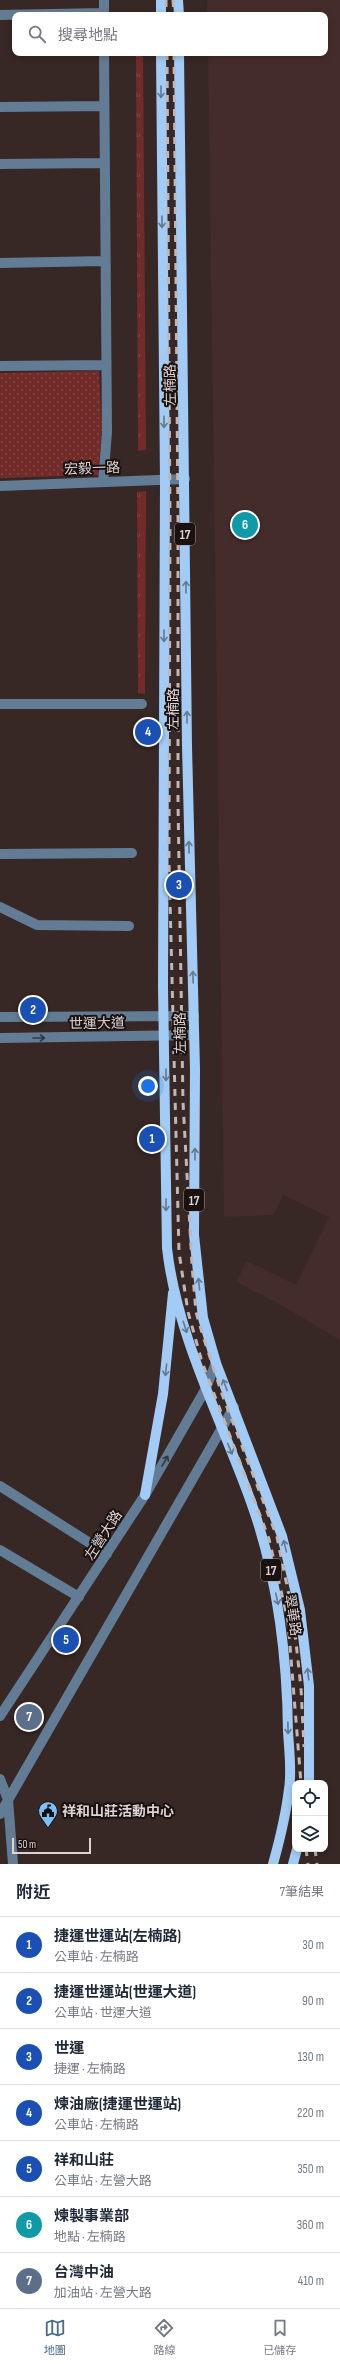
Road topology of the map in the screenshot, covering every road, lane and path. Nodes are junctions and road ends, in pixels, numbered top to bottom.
1 (104, 0) edge
2 (161, 0) edge
3 (178, 0) edge
4 (104, 12) edge
5 (161, 12) edge
6 (179, 12) edge
7 (0, 14) edge
8 (12, 14) edge
9 (104, 56) edge
10 (161, 56) edge
11 (179, 56) edge
12 (104, 106) junction
13 (0, 107) edge
14 (104, 163) junction
15 (0, 164) edge
16 (105, 261) junction
17 (0, 263) edge
18 (105, 365) junction
19 (0, 366) edge
20 (185, 479) junction
21 (165, 480) junction
22 (103, 482) junction
23 (0, 486) edge
24 (0, 704) edge
25 (142, 704) dead end
26 (132, 853) dead end
27 (0, 854) edge
28 (0, 908) edge
29 (129, 926) dead end
30 (164, 1016) junction
31 (194, 1016) junction
32 (0, 1017) edge
33 (165, 1036) junction
34 (194, 1036) junction
35 (0, 1038) edge
36 (173, 1290) junction
37 (216, 1363) junction
38 (205, 1390) junction
39 (234, 1407) junction
40 (221, 1428) junction
41 (0, 1486) edge
42 (146, 1495) junction
43 (0, 1550) edge
44 (107, 1554) junction
45 (79, 1597) junction
46 (0, 1716) edge
47 (0, 1779) edge
48 (309, 1780) edge
49 (8, 1800) junction
50 (0, 1814) edge
51 (296, 1852) edge
52 (14, 1864) edge
53 (273, 1864) edge
54 (293, 1864) edge

1 - 4 street
2 - 5 main road
3 - 6 main road
7 - 8 street
9 - 12 street
10 -> 21 main road, 左楠路 / 17
11 - 20 main road, 左楠路 / 17
12 - 13 street
12 - 14 street
14 - 15 street
14 - 16 street
16 - 17 street
16 - 18 street
18 - 19 street
18 - 22 street
20 - 21 street, 宏毅一路
31 -> 20 main road, 左楠路 / 17
21 - 22 street, 宏毅一路
21 -> 30 main road, 左楠路 / 17
22 - 23 street, 宏毅一路
24 - 25 street
26 - 27 street
28 - 29 street
30 - 31 street, 世運大道
30 - 32 street, 世運大道
30 - 33 main road, 左楠路 / 17
31 - 34 main road, 左楠路 / 17
33 - 34 street, 世運大道
35 -> 33 street, 世運大道
33 -> 36 main road, 左楠路 / 17
37 -> 34 main road, 左楠路 / 17
36 -> 38 main road, 翠華路 / 17
36 -> 42 main road
37 - 38 street, 左營大路
39 -> 37 main road, 翠華路 / 17
38 - 40 main road, 翠華路 / 17
42 -> 38 street, 左營大路
39 - 40 street
48 -> 39 main road, 翠華路 / 17
40 - 49 street
40 -> 53 main road, 翠華路 / 17
41 - 44 street
42 - 44 street, 左營大路
43 - 45 street
44 - 45 street, 左營大路
45 - 46 street, 左營大路
47 - 49 street
49 - 50 street
49 - 52 street
51 - 54 main road

